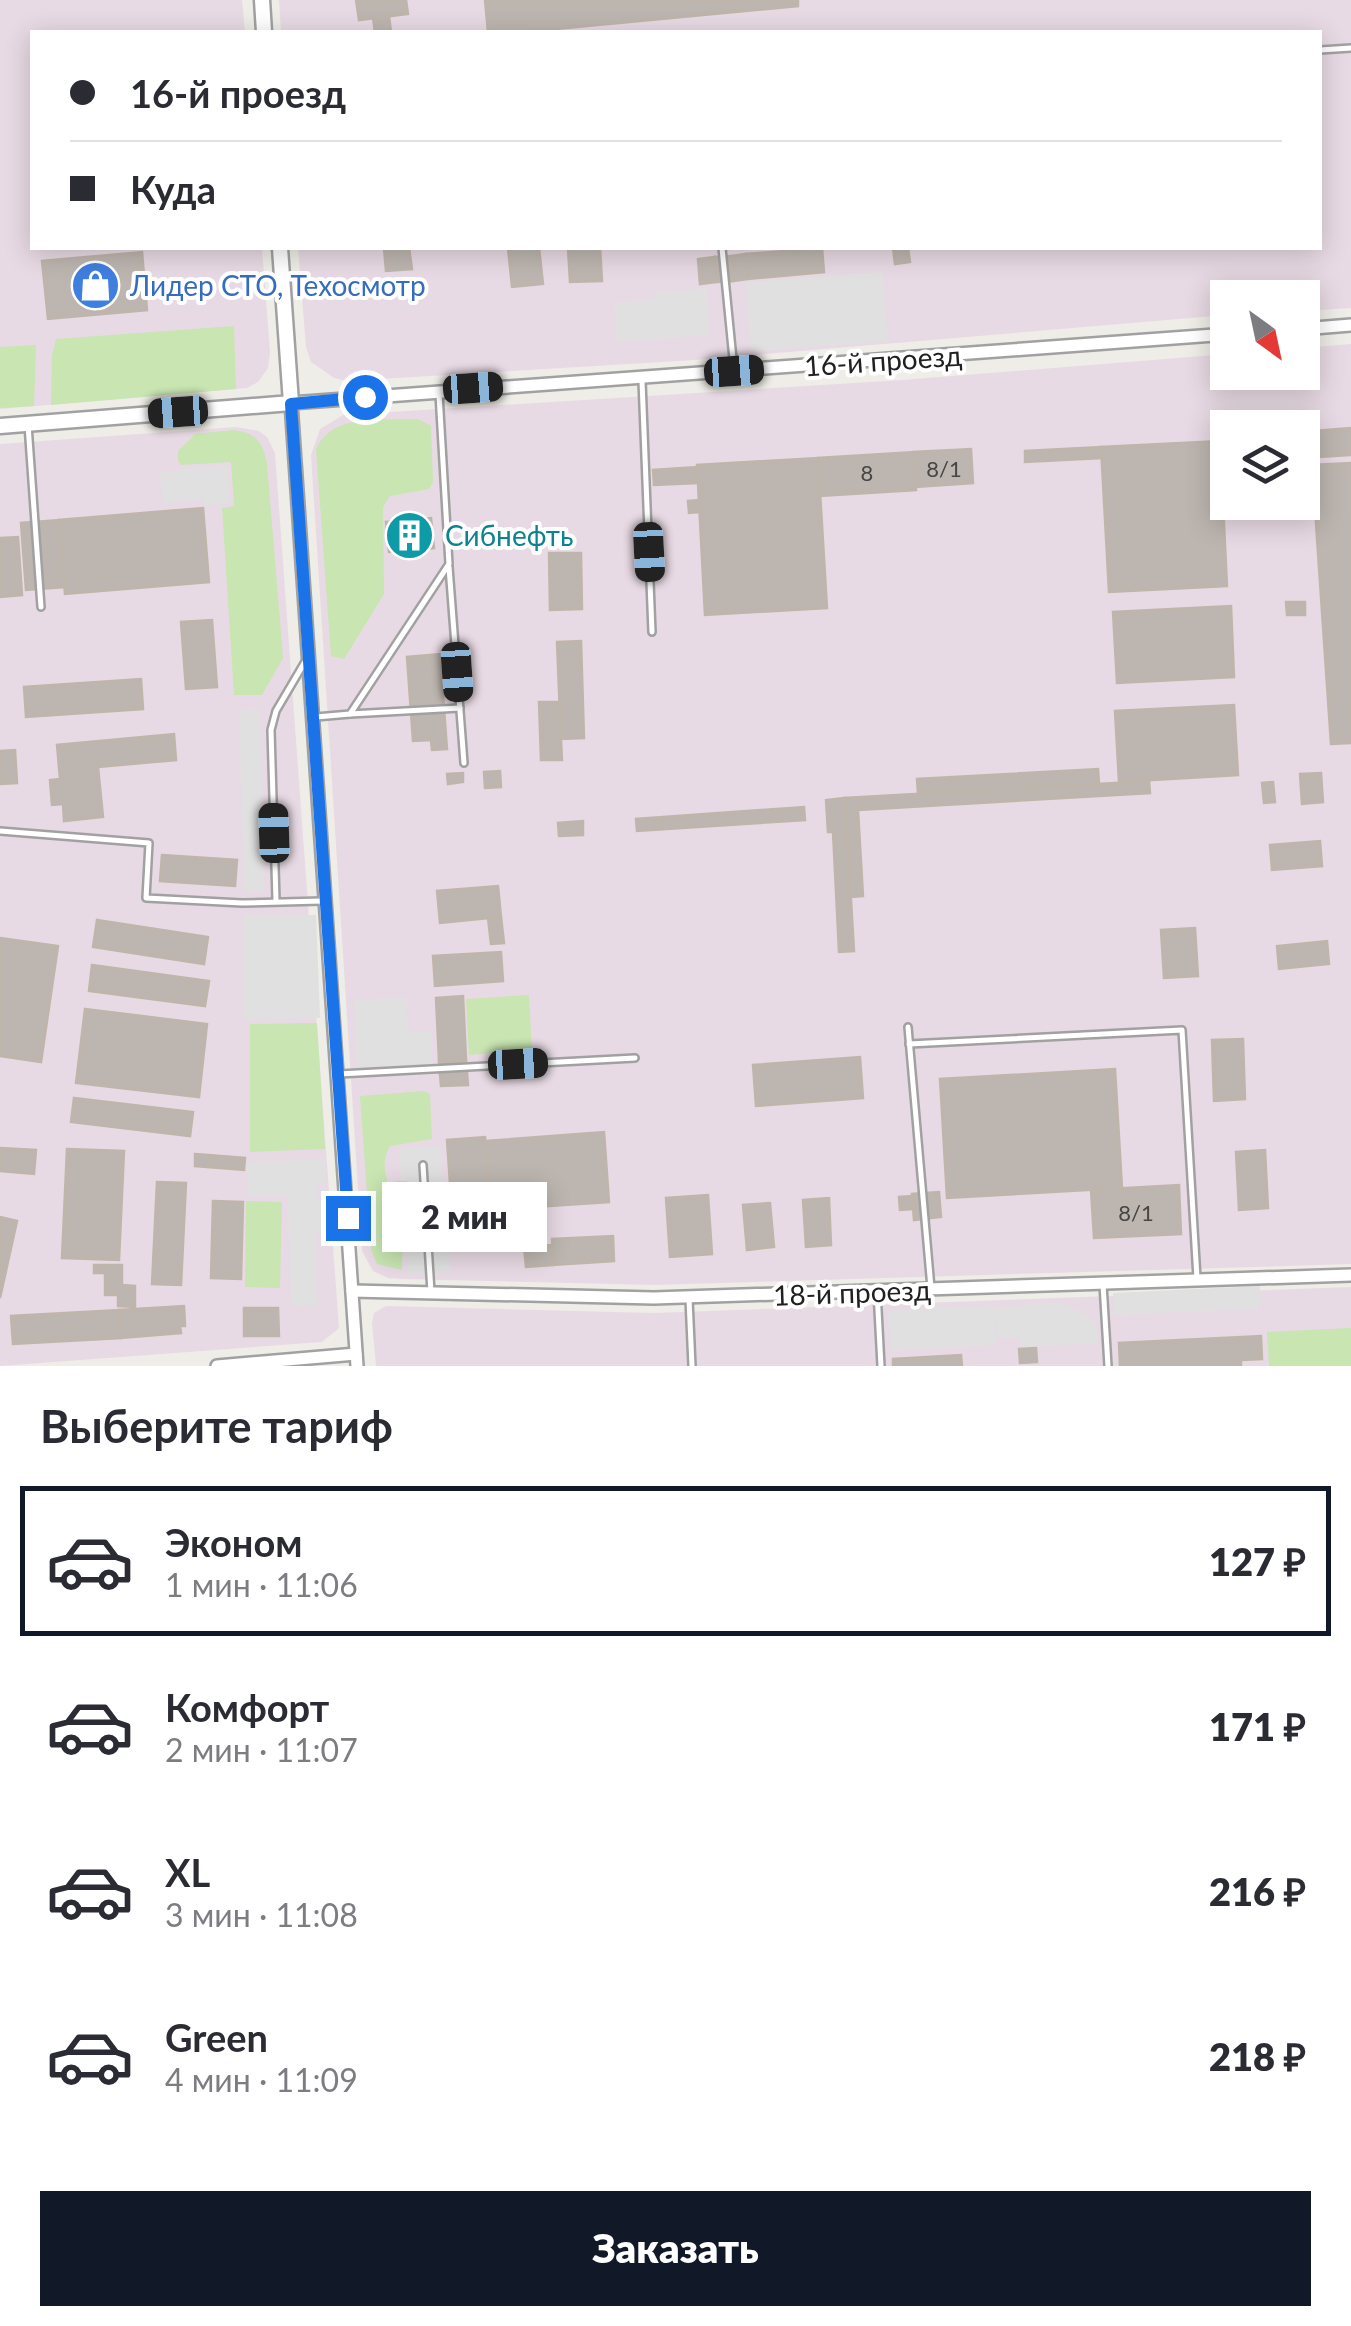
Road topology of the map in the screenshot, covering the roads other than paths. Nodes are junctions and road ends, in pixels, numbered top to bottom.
1 (262, 0) edge
2 (264, 30) edge
3 (1351, 48) edge
4 (1322, 50) edge
5 (280, 250) edge
6 (722, 250) edge
7 (1351, 325) edge
8 (1320, 328) edge
9 (1210, 335) edge
10 (734, 371) junction
11 (642, 378) junction
12 (439, 390) junction
13 (291, 404) junction
14 (28, 424) junction
15 (0, 426) edge
16 (448, 564) junction
17 (41, 607) dead end
18 (652, 632) dead end
19 (310, 653) junction
20 (460, 708) junction
21 (350, 714) junction
22 (313, 717) junction
23 (464, 763) dead end
24 (0, 831) edge
25 (325, 900) junction
26 (276, 902) junction
27 (908, 1027) dead end
28 (909, 1044) junction
29 (635, 1058) dead end
30 (336, 1074) junction
31 (423, 1165) dead end
32 (1351, 1275) edge
33 (1197, 1280) junction
34 (1102, 1284) junction
35 (931, 1289) junction
36 (352, 1291) junction
37 (877, 1291) junction
38 (432, 1294) junction
39 (689, 1297) junction
40 (356, 1360) edge
41 (246, 1365) edge
42 (217, 1366) edge
43 (692, 1366) edge
44 (882, 1366) edge
45 (1108, 1366) edge

1 - 2 street
3 - 4 lane
5 - 13 street
6 - 10 lane
7 - 8 street
9 - 10 street, 16-й проезд
10 - 11 street, 16-й проезд
11 - 12 street, 16-й проезд
11 - 18 lane
12 - 13 street, 16-й проезд
12 - 16 lane
13 - 14 street, 16-й проезд
13 - 19 street
14 - 15 street, 16-й проезд
14 - 17 lane
16 - 20 lane
16 - 21 lane
19 - 22 street
19 - 26 lane
20 - 21 lane
20 - 23 lane
21 - 22 lane
22 - 25 street
24 - 26 lane
25 - 26 lane
25 - 30 street
27 - 28 lane
28 - 33 lane
28 - 35 lane
29 - 30 lane
30 - 36 street
31 - 38 lane
32 - 33 street, 18-й проезд
33 - 34 street, 18-й проезд
34 - 35 street, 18-й проезд
34 - 45 lane
35 - 37 street, 18-й проезд
36 - 38 street, 18-й проезд
36 - 40 street
37 - 39 street, 18-й проезд
37 - 44 lane
38 - 39 street, 18-й проезд
39 - 43 lane
40 - 41 street
41 - 42 street

